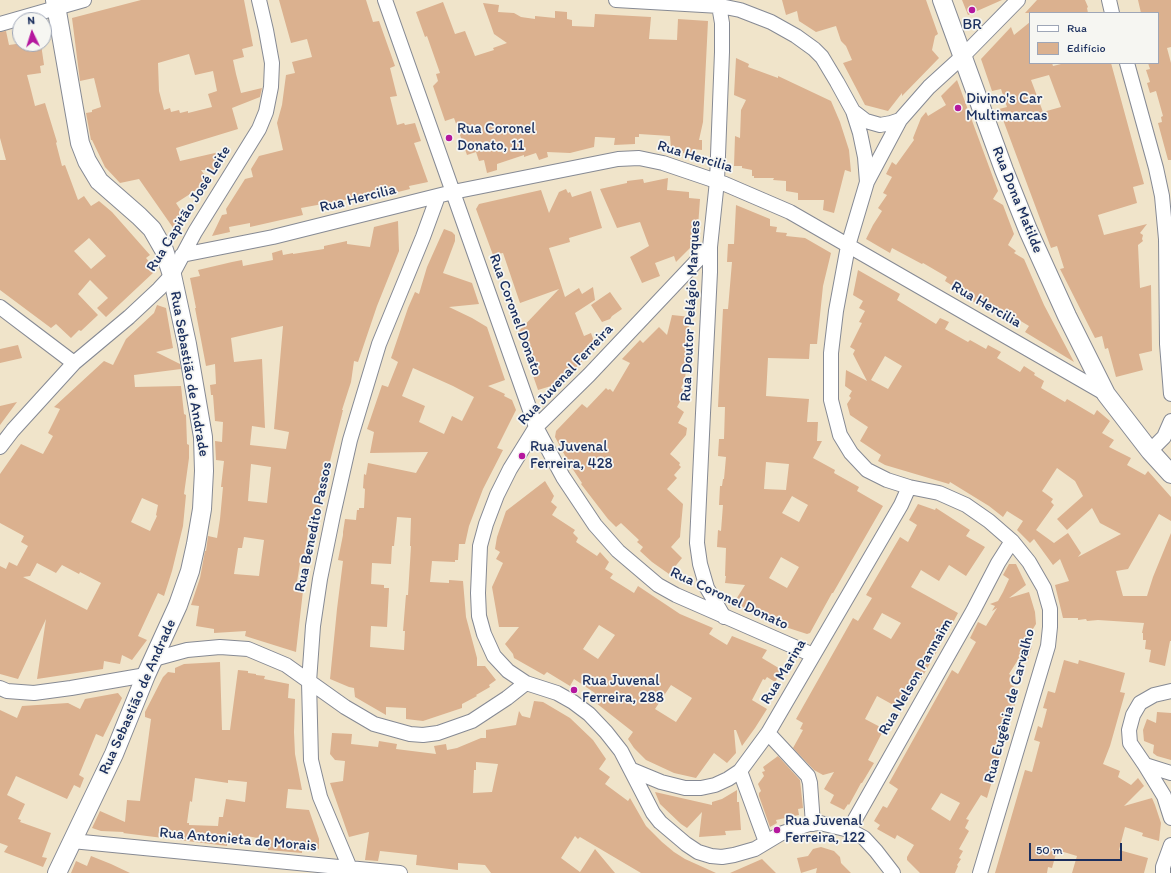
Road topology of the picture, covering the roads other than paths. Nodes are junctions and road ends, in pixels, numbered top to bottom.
1 (84, 0) edge
2 (259, 0) edge
3 (385, 0) edge
4 (616, 0) edge
5 (942, 0) edge
6 (1018, 0) edge
7 (1109, 0) edge
8 (719, 3) edge
9 (56, 4) edge
10 (1112, 12) edge
11 (0, 24) edge
12 (963, 56) junction
13 (1127, 64) edge
14 (853, 111) junction
15 (900, 120) junction
16 (716, 181) junction
17 (867, 182) junction
18 (453, 192) junction
19 (438, 196) junction
20 (848, 246) junction
21 (710, 247) junction
22 (182, 255) junction
23 (172, 275) junction
24 (0, 307) edge
25 (74, 363) junction
26 (1170, 386) edge
27 (1106, 394) junction
28 (1171, 421) edge
29 (536, 427) junction
30 (0, 447) edge
31 (1150, 451) junction
32 (1171, 474) edge
33 (909, 487) junction
34 (1012, 541) junction
35 (724, 617) junction
36 (813, 655) junction
37 (154, 659) junction
38 (146, 675) junction
39 (309, 682) junction
40 (526, 683) junction
41 (0, 688) edge
42 (1171, 691) edge
43 (768, 733) junction
44 (1145, 765) junction
45 (632, 770) junction
46 (740, 770) junction
47 (1171, 773) edge
48 (1171, 818) edge
49 (813, 824) junction
50 (849, 830) junction
51 (72, 841) junction
52 (766, 842) junction
53 (1171, 845) edge
54 (351, 870) edge
55 (57, 873) edge
56 (400, 873) edge
57 (893, 873) edge
58 (980, 873) edge
59 (1163, 873) edge

1 - 9 street
2 - 22 street, Rua Capitão José Leite
3 - 18 street, Rua Coronel Donato
4 - 8 street
5 - 12 street, Rua Dona Matilde
6 - 12 street, Rua Eugênia de Carvalho
7 - 10 street
8 - 14 street
8 - 16 street, Rua Doutor Pelágio Marques
9 - 11 street
9 - 23 street, Rua Sebastião de Andrade
12 - 15 street, Rua Eugênia de Carvalho
12 - 27 street, Rua Dona Matilde
13 - 26 street
14 - 15 street
14 - 17 street
15 - 17 street, Rua Eugênia de Carvalho
16 - 18 street, Rua Hercilia
16 - 20 street, Rua Hercilia
16 - 21 street, Rua Doutor Pelágio Marques
17 - 20 street, Rua Eugênia de Carvalho
18 - 19 street, Rua Hercilia
18 - 29 street, Rua Coronel Donato
19 - 22 street, Rua Hercilia
19 - 39 street, Rua Benedito Passos
20 - 27 street, Rua Hercilia
20 - 33 street, Rua Eugênia de Carvalho
21 - 29 street, Rua Juvenal Ferreira
21 - 35 street, Rua Doutor Pelágio Marques
22 - 23 street, Rua Capitão José Leite
23 - 25 street, Rua Capitão José Leite
23 - 37 street, Rua Sebastião de Andrade
24 - 25 street
25 - 30 street, Rua Capitão José Leite
27 - 31 street, Rua Dona Matilde
28 - 31 street
29 - 35 street, Rua Coronel Donato
29 - 40 street, Rua Juvenal Ferreira
31 - 32 street, Rua Dona Matilde
33 - 34 street, Rua Eugênia de Carvalho
33 - 36 street, Rua Marina
34 - 50 street, Rua Nelson Pannaim
34 - 58 street, Rua Eugênia de Carvalho
35 - 36 street, Rua Coronel Donato
36 - 43 street, Rua Marina
37 - 38 street, Rua Sebastião de Andrade
37 - 39 street
38 - 41 street
38 - 51 street, Rua Sebastião de Andrade
39 - 40 street
39 - 54 street, Rua Benedito Passos
40 - 45 street, Rua Juvenal Ferreira
42 - 44 street
43 - 46 street, Rua Marina
43 - 49 street
44 - 47 street
44 - 48 street
45 - 46 street, Rua Marina
45 - 52 street, Rua Juvenal Ferreira
46 - 52 street
49 - 50 street, Rua Juvenal Ferreira
49 - 52 street, Rua Juvenal Ferreira
50 - 57 street, Rua Juvenal Ferreira
51 - 54 street, Rua Antonieta de Morais
51 - 55 street, Rua Sebastião de Andrade
53 - 59 street
54 - 56 street, Rua Antonieta de Morais

